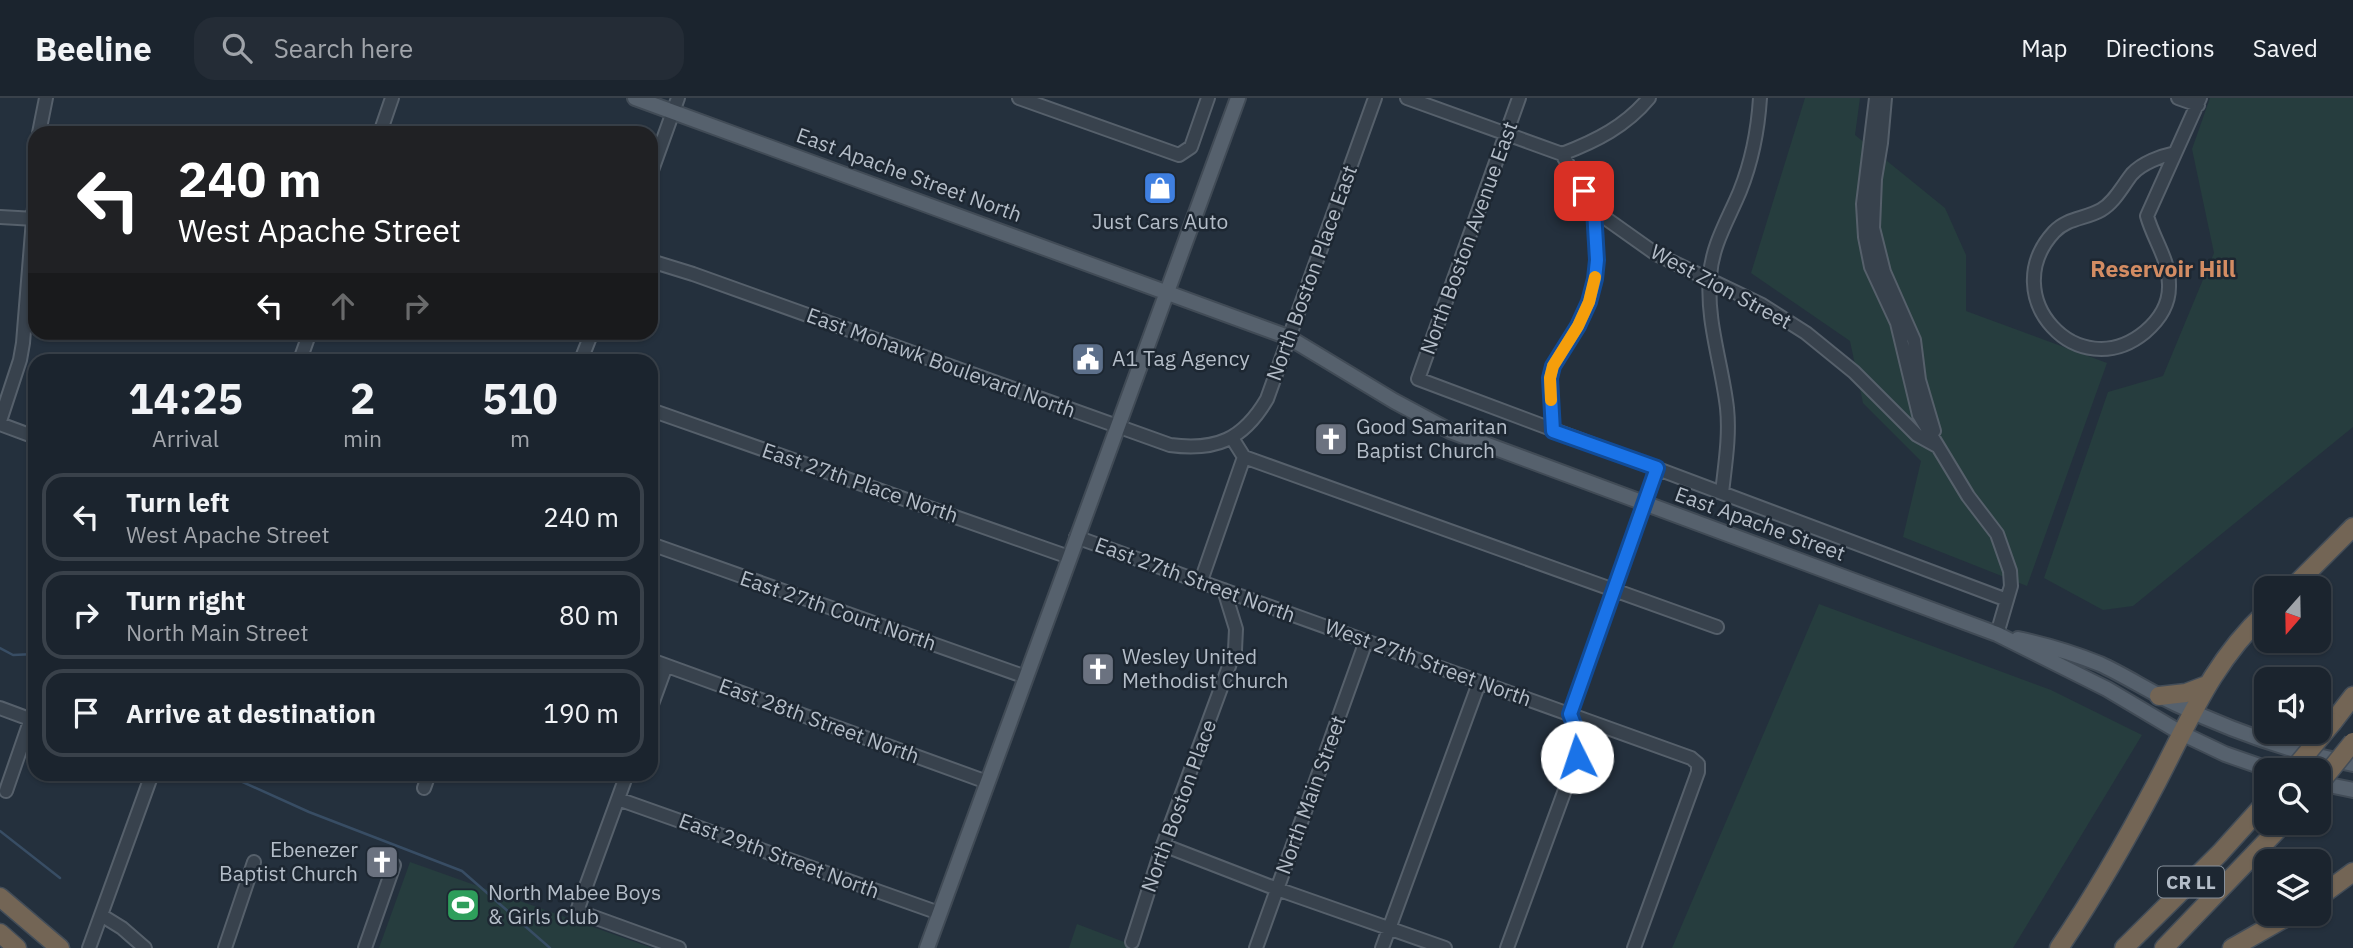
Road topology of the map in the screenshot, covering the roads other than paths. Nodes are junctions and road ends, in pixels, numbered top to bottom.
1 (46, 98) edge
2 (392, 98) edge
3 (635, 98) edge
4 (1019, 98) edge
5 (1208, 98) edge
6 (1238, 98) edge
7 (1375, 98) edge
8 (1407, 98) edge
9 (1519, 98) edge
10 (1649, 98) edge
11 (1760, 98) edge
12 (1876, 98) edge
13 (1885, 98) edge
14 (2178, 98) edge
15 (2199, 101) edge
16 (676, 105) edge
17 (40, 126) edge
18 (382, 126) edge
19 (1506, 134) junction
20 (2175, 153) junction
21 (658, 154) edge
22 (1562, 155) junction
23 (1594, 210) junction
24 (0, 217) edge
25 (28, 219) edge
26 (658, 263) edge
27 (1709, 280) junction
28 (28, 285) edge
29 (1169, 292) junction
30 (1288, 337) junction
31 (20, 360) junction
32 (28, 361) edge
33 (658, 412) edge
34 (0, 423) edge
35 (1117, 426) junction
36 (1553, 431) junction
37 (28, 434) edge
38 (1232, 438) junction
39 (1940, 448) junction
40 (1244, 457) junction
41 (1657, 468) junction
42 (1722, 493) junction
43 (1646, 503) junction
44 (2353, 527) edge
45 (1076, 537) junction
46 (658, 546) edge
47 (1069, 557) junction
48 (2304, 576) edge
49 (1201, 581) junction
50 (1224, 590) junction
51 (1614, 591) junction
52 (2007, 600) junction
53 (1314, 623) joint
54 (2254, 624) edge
55 (1717, 628) dead end
56 (1997, 634) junction
57 (1366, 641) junction
58 (658, 663) edge
59 (666, 666) junction
60 (1026, 677) junction
61 (1479, 683) junction
62 (2207, 685) junction
63 (658, 688) edge
64 (2159, 696) junction
65 (2353, 696) edge
66 (0, 708) edge
67 (2192, 712) junction
68 (1570, 714) junction
69 (28, 715) edge
70 (28, 732) edge
71 (2181, 733) junction
72 (2353, 742) edge
73 (2303, 758) edge
74 (2254, 764) edge
75 (2353, 764) edge
76 (2331, 769) edge
77 (149, 781) edge
78 (426, 781) edge
79 (624, 781) edge
80 (987, 782) junction
81 (2331, 785) edge
82 (424, 788) dead end
83 (2353, 790) edge
84 (6, 791) dead end
85 (618, 799) junction
86 (2254, 815) edge
87 (2273, 835) edge
88 (1163, 845) junction
89 (254, 862) dead end
90 (394, 865) dead end
91 (2353, 872) edge
92 (2331, 888) edge
93 (1277, 889) junction
94 (0, 897) edge
95 (939, 913) junction
96 (100, 915) junction
97 (2271, 926) edge
98 (1388, 929) junction
99 (0, 933) edge
100 (53, 942) edge
101 (1132, 942) dead end
102 (17, 948) edge
103 (89, 948) edge
104 (145, 948) edge
105 (225, 948) edge
106 (365, 948) edge
107 (680, 948) edge
108 (927, 948) edge
109 (1256, 948) edge
110 (1381, 948) edge
111 (1445, 948) edge
112 (1507, 948) edge
113 (1634, 948) edge
114 (2059, 948) edge
115 (2124, 948) edge
116 (2164, 948) edge
117 (2232, 948) edge

1 - 17 street
2 - 18 street
3 - 16 main road, East Apache Street North
4 - 5 street
6 - 29 main road
7 - 30 street, North Boston Place East
8 - 19 street
9 - 19 street, North Boston Avenue East
10 - 22 street
11 - 27 street
12 - 39 street
13 - 39 street
14 - 15 street
15 - 20 street
16 - 21 street
16 - 29 main road, East Apache Street North
19 - 22 street
19 - 36 street, North Boston Avenue East
20 - 20 street
22 - 23 street
23 - 27 street, West Zion Street
23 - 36 street
24 - 25 street
26 - 35 street, East Mohawk Boulevard North
27 - 39 street, West Zion Street
27 - 42 street
28 - 31 street
29 - 30 main road, East Apache Street
29 - 35 main road
30 - 38 street, North Boston Place East
30 - 43 main road, East Apache Street
31 - 32 street
31 - 34 street
33 - 47 street, East 27th Place North
34 - 37 street
35 - 38 street, East Mohawk Boulevard North
35 - 45 main road
36 - 41 street
38 - 40 street
39 - 52 street
40 - 49 street
40 - 51 street
41 - 42 street
41 - 43 street
42 - 52 street
43 - 51 street
43 - 56 main road, East Apache Street
44 - 48 highway
45 - 47 main road
45 - 49 street, East 27th Street North
46 - 60 street, East 27th Court North
47 - 60 main road
49 - 50 street, East 27th Street North
50 - 53 street, East 27th Street North
50 - 88 street, North Boston Place
51 - 55 street
51 - 68 street
52 - 56 street
53 - 57 street, West 27th Street North
54 - 62 highway
56 - 64 main road, East Apache Street
56 - 71 main road, East Apache Street
57 - 61 street, West 27th Street North
57 - 93 street, North Main Street
58 - 59 street, East 28th Street North
59 - 63 street
59 - 80 street, East 28th Street North
60 - 80 main road
61 - 68 street, West 27th Street North
61 - 98 street
62 - 64 highway
62 - 67 highway
64 - 67 main road, East Apache Street
65 - 73 highway, bridge
66 - 69 street
67 - 71 highway
67 - 75 main road, East Apache Street
68 - 112 street
68 - 113 street, West 27th Street North
70 - 84 street
71 - 74 main road, East Apache Street
71 - 114 highway
72 - 76 highway, bridge
77 - 96 street
78 - 82 street
79 - 85 street
80 - 95 main road
81 - 83 main road
85 - 95 street, East 29th Street North
85 - 107 street
86 - 115 highway, CR LL
87 - 116 highway, CR LL
88 - 93 street
88 - 101 street, North Boston Place
89 - 105 street
90 - 106 street
91 - 92 highway
93 - 98 street
93 - 109 street, North Main Street
94 - 100 highway
95 - 108 main road
96 - 103 street
96 - 104 street
97 - 117 highway
98 - 110 street
98 - 111 street
99 - 102 highway

